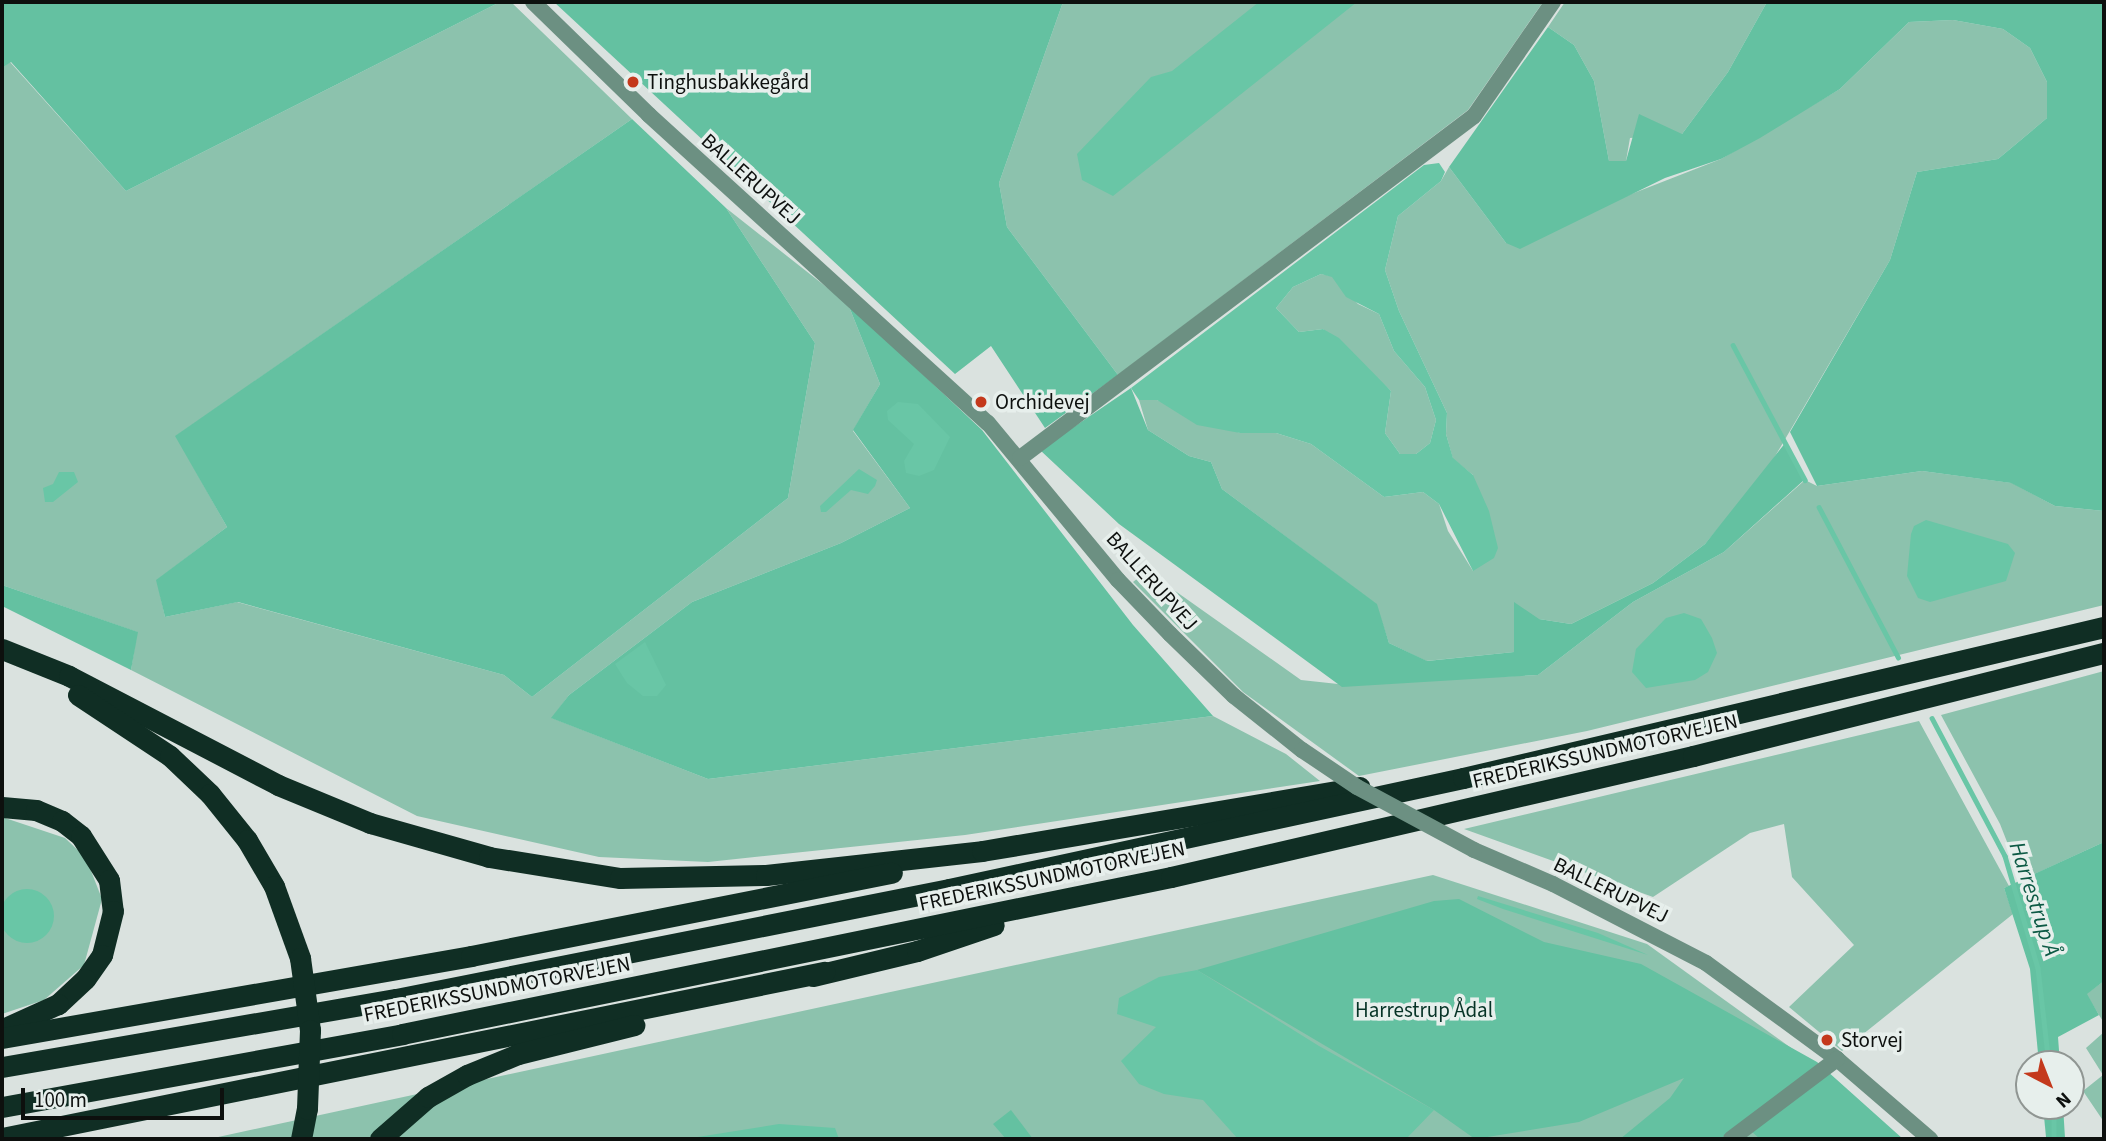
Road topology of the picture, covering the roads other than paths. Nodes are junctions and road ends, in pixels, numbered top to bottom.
1 (533, 2) edge
2 (1553, 2) edge
3 (1020, 458) junction
4 (2104, 626) edge
5 (2, 651) edge
6 (2104, 653) edge
7 (1463, 778) junction
8 (2, 807) edge
9 (982, 851) junction
10 (1096, 892) junction
11 (824, 972) junction
12 (2, 1029) edge
13 (2, 1038) edge
14 (1837, 1059) junction
15 (2, 1067) edge
16 (2, 1107) edge
17 (2, 1138) edge
18 (301, 1139) edge
19 (380, 1139) edge
20 (1731, 1139) edge
21 (1930, 1139) edge

1 - 3 street, BALLERUPVEJ
2 - 3 street
3 - 14 street, BALLERUPVEJ, bridge
4 - 7 highway, FREDERIKSSUNDMOTORVEJEN
5 - 9 highway
5 - 18 highway, bridge
6 - 10 highway, FREDERIKSSUNDMOTORVEJEN
7 - 9 highway
7 - 15 highway, FREDERIKSSUNDMOTORVEJEN
8 - 12 highway
9 - 13 highway
10 - 11 highway
10 - 16 highway, FREDERIKSSUNDMOTORVEJEN
11 - 17 highway
11 - 19 highway
14 - 20 street
14 - 21 street, BALLERUPVEJ

